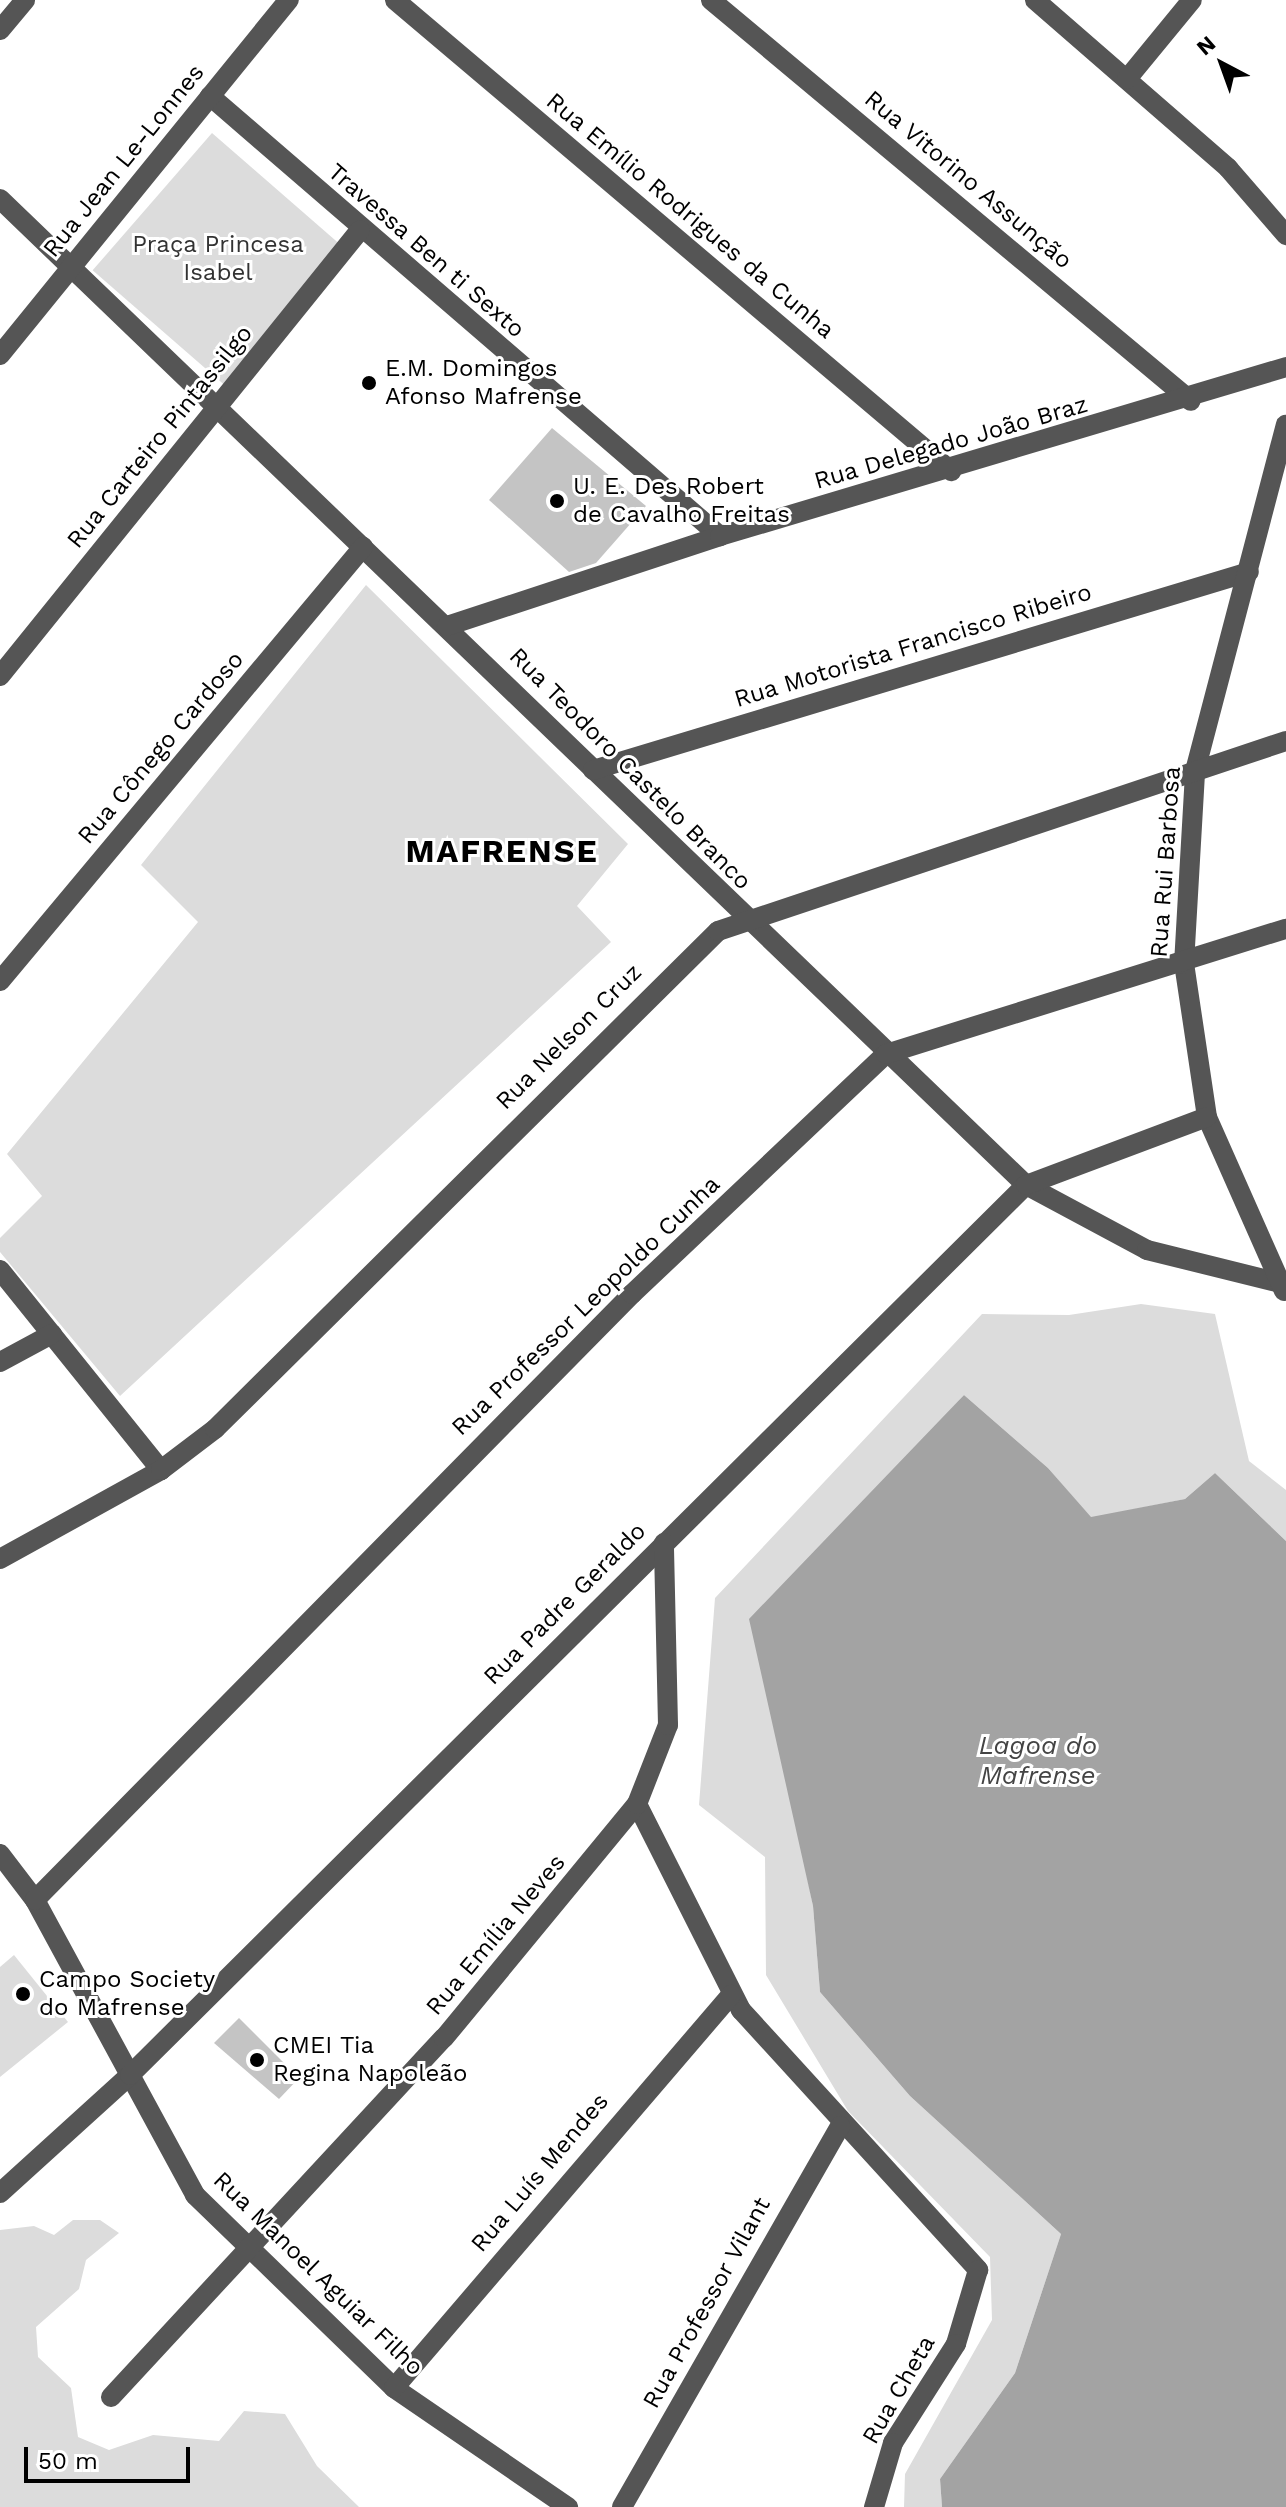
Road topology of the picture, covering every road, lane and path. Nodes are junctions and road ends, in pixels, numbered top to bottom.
1 (25, 0) edge
2 (289, 0) edge
3 (395, 0) edge
4 (711, 0) edge
5 (1035, 0) edge
6 (1192, 0) edge
7 (0, 30) edge
8 (1127, 79) junction
9 (210, 96) junction
10 (0, 199) edge
11 (360, 230) junction
12 (1286, 235) edge
13 (72, 266) junction
14 (0, 355) edge
15 (1286, 367) edge
16 (1191, 401) junction
17 (217, 409) junction
18 (1286, 425) edge
19 (951, 471) junction
20 (720, 536) junction
21 (363, 547) junction
22 (1249, 572) junction
23 (447, 626) junction
24 (0, 676) edge
25 (1286, 741) edge
26 (593, 770) junction
27 (1195, 771) junction
28 (744, 918) junction
29 (1286, 929) edge
30 (1184, 964) junction
31 (0, 981) edge
32 (886, 1054) junction
33 (1207, 1117) junction
34 (1026, 1185) junction
35 (0, 1270) edge
36 (1283, 1289) edge
37 (52, 1334) junction
38 (0, 1362) edge
39 (161, 1470) junction
40 (664, 1543) junction
41 (0, 1559) edge
42 (637, 1804) junction
43 (0, 1854) edge
44 (35, 1900) junction
45 (731, 1995) junction
46 (130, 2075) junction
47 (840, 2126) junction
48 (0, 2193) edge
49 (251, 2250) junction
50 (394, 2388) junction
51 (111, 2397) dead end
52 (568, 2507) edge
53 (622, 2507) edge
54 (874, 2507) edge

1 - 7 street
2 - 9 street, Rua Jean Le-Lonnes
3 - 19 street, Rua Emílio Rodrigues da Cunha
4 - 16 street, Rua Vitorino Assunção
5 - 8 street
6 - 8 street
8 - 12 street
9 - 11 street, Travessa Ben ti Sexto
9 - 13 street, Rua Jean Le-Lonnes
10 - 13 street, Rua Teodoro Castelo Branco
11 - 17 street, Rua Carteiro Pintassilgo
11 - 20 street, Travessa Ben ti Sexto
13 - 14 street, Rua Jean Le-Lonnes
13 - 17 street, Rua Teodoro Castelo Branco
15 - 16 street, Rua Delegado João Braz
16 - 19 street, Rua Delegado João Braz
17 - 21 street, Rua Teodoro Castelo Branco
17 - 24 street, Rua Carteiro Pintassilgo
18 - 22 street, Rua Rui Barbosa
19 - 20 street, Rua Delegado João Braz
20 - 23 street, Rua Delegado João Braz
21 - 23 street, Rua Teodoro Castelo Branco
21 - 31 street, Rua Cônego Cardoso
22 - 26 street, Rua Motorista Francisco Ribeiro
22 - 27 street, Rua Rui Barbosa
23 - 26 street, Rua Teodoro Castelo Branco
25 - 27 street, Rua Nelson Cruz
26 - 28 street, Rua Teodoro Castelo Branco
27 - 28 street, Rua Nelson Cruz
27 - 30 street, Rua Rui Barbosa
28 - 32 street, Rua Teodoro Castelo Branco
28 - 39 street, Rua Nelson Cruz
29 - 30 street, Rua Professor Leopoldo Cunha
30 - 32 street, Rua Professor Leopoldo Cunha
30 - 33 street, Rua Rui Barbosa
32 - 34 street, Rua Teodoro Castelo Branco
32 - 44 street, Rua Professor Leopoldo Cunha
33 - 34 street, Rua Padre Geraldo
33 - 36 street, Rua Rui Barbosa
34 - 36 street, Rua Teodoro Castelo Branco
34 - 40 street, Rua Padre Geraldo
35 - 37 street
37 - 38 street
37 - 39 street
39 - 41 street, Rua Nelson Cruz
40 - 42 street, Rua Emília Neves
40 - 46 street, Rua Padre Geraldo
42 - 45 street, Rua Cheta
42 - 49 street, Rua Emília Neves
43 - 44 street, Rua Manoel Aguiar Filho
44 - 46 street, Rua Manoel Aguiar Filho
45 - 47 street, Rua Cheta
45 - 50 street, Rua Luís Mendes
46 - 48 street, Rua Padre Geraldo
46 - 49 street, Rua Manoel Aguiar Filho
47 - 53 street, Rua Professor Vilant
47 - 54 street, Rua Cheta
49 - 50 street, Rua Manoel Aguiar Filho
49 - 51 street, Rua Emília Neves
50 - 52 street, Rua Manoel Aguiar Filho

